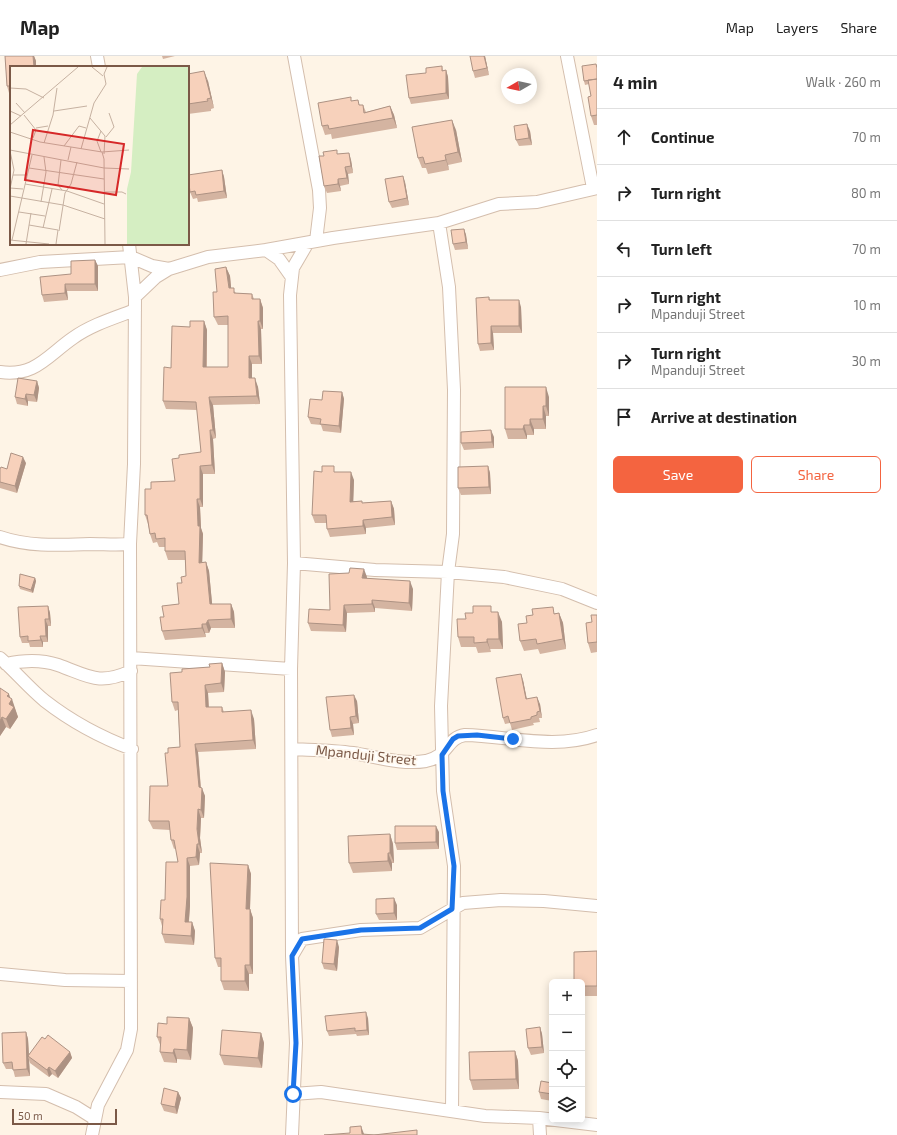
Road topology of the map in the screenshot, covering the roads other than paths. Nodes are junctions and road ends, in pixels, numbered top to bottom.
1 (97, 56) edge
2 (294, 56) edge
3 (567, 56) edge
4 (99, 66) edge
5 (595, 188) edge
6 (439, 223) junction
7 (311, 242) junction
8 (129, 245) edge
9 (266, 250) junction
10 (131, 258) junction
11 (169, 269) junction
12 (0, 270) edge
13 (291, 276) junction
14 (135, 297) junction
15 (135, 310) junction
16 (0, 372) edge
17 (0, 537) edge
18 (130, 544) junction
19 (294, 563) junction
20 (448, 572) junction
21 (597, 603) edge
22 (131, 658) junction
23 (3, 661) edge
24 (291, 669) junction
25 (131, 671) junction
26 (597, 735) edge
27 (132, 749) junction
28 (292, 749) junction
29 (442, 755) junction
30 (597, 906) edge
31 (452, 909) junction
32 (292, 956) junction
33 (0, 974) edge
34 (131, 981) junction
35 (0, 1092) edge
36 (293, 1094) junction
37 (452, 1110) junction
38 (539, 1118) junction
39 (95, 1119) junction
40 (597, 1126) edge
41 (92, 1135) edge
42 (292, 1135) edge
43 (540, 1135) edge

1 - 4 street
2 - 7 street
3 - 5 street
5 - 6 street
6 - 7 street
6 - 20 street
7 - 9 street
7 - 13 street
8 - 10 street
9 - 11 street
9 - 13 street
10 - 11 street
10 - 12 street
10 - 14 street
11 - 14 street
13 - 19 street
14 - 15 street
15 - 16 street
15 - 18 street
17 - 18 street
18 - 22 street
19 - 20 street
19 - 24 street
20 - 21 street
20 - 29 street
22 - 24 street
22 - 25 street
23 - 25 street
23 - 27 street
24 - 28 street
25 - 27 street
26 - 29 street
27 - 34 street
28 - 29 street, Mpanduji Street
28 - 32 street
29 - 31 street
30 - 31 street
31 - 32 street
31 - 37 street
32 - 36 street
33 - 34 street
34 - 39 street
35 - 39 street
36 - 37 street
36 - 42 street
37 - 38 street
38 - 40 street
38 - 43 street
39 - 41 street

